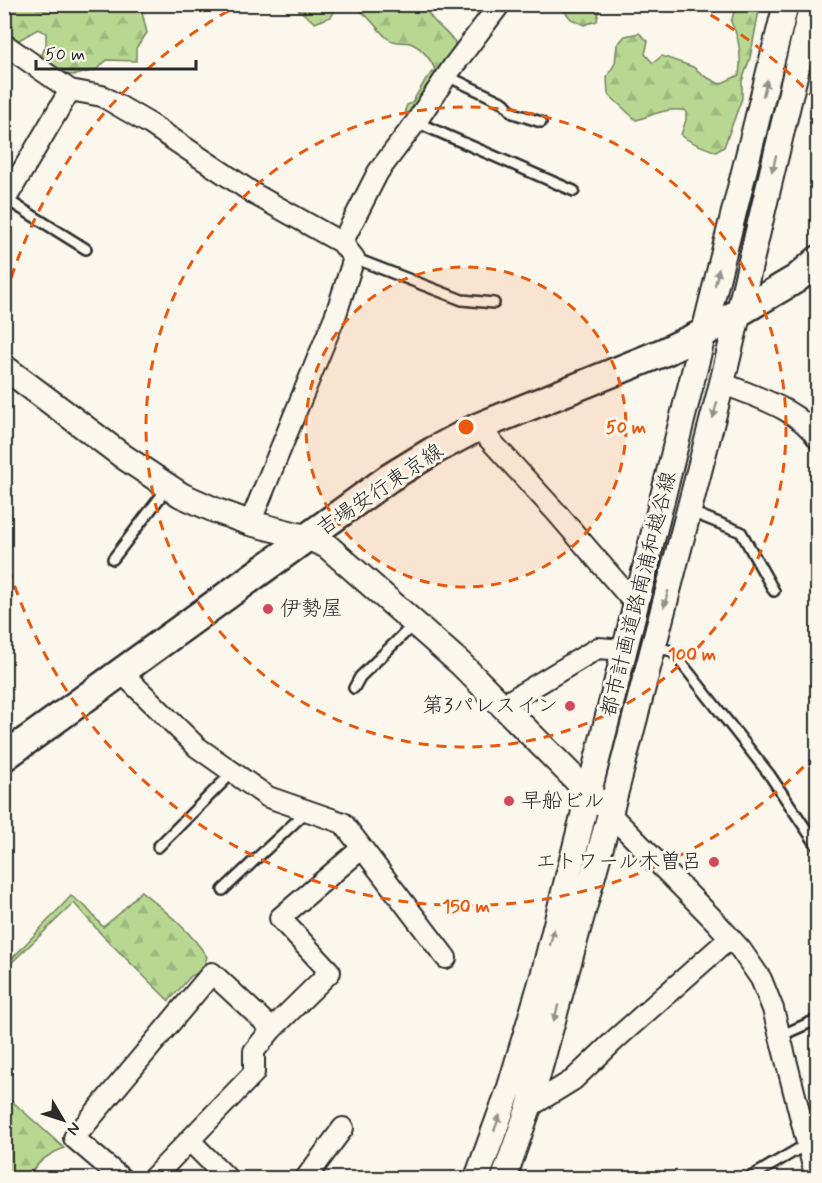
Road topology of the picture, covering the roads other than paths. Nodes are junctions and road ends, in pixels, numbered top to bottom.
1 (500, 4) edge
2 (786, 4) edge
3 (812, 4) edge
4 (4, 44) edge
5 (447, 76) junction
6 (70, 90) junction
7 (416, 122) junction
8 (541, 122) dead end
9 (574, 191) dead end
10 (5, 201) edge
11 (86, 249) dead end
12 (348, 250) junction
13 (818, 260) edge
14 (494, 303) dead end
15 (739, 312) junction
16 (704, 333) junction
17 (4, 367) edge
18 (722, 383) junction
19 (478, 427) junction
20 (818, 439) edge
21 (168, 487) junction
22 (689, 511) junction
23 (250, 523) junction
24 (309, 538) junction
25 (113, 559) dead end
26 (774, 591) dead end
27 (637, 606) junction
28 (415, 623) junction
29 (654, 646) junction
30 (625, 650) junction
31 (122, 673) junction
32 (354, 688) dead end
33 (503, 705) junction
34 (4, 758) edge
35 (233, 772) junction
36 (589, 793) junction
37 (307, 810) junction
38 (610, 814) junction
39 (158, 847) dead end
40 (818, 847) edge
41 (361, 849) junction
42 (224, 890) dead end
43 (730, 938) junction
44 (446, 958) dead end
45 (818, 1019) edge
46 (272, 1029) junction
47 (780, 1036) junction
48 (529, 1107) junction
49 (342, 1128) dead end
50 (189, 1140) junction
51 (807, 1144) junction
52 (121, 1179) edge
53 (153, 1179) edge
54 (227, 1179) edge
55 (306, 1179) edge
56 (477, 1179) edge
57 (504, 1179) edge
58 (750, 1179) edge
59 (816, 1179) edge

1 - 5 street
16 -> 2 street, 都市計画道路南浦和越谷線
3 -> 15 street, 都市計画道路南浦和越谷線
4 - 6 street
5 - 7 street
5 - 8 lane
6 - 10 street
6 - 12 street
7 - 9 lane
7 - 12 street
10 - 11 lane
12 - 14 lane
12 - 23 street
13 - 15 main road, 吉場安行東京線
15 - 16 main road, 吉場安行東京線
15 - 18 street, 都市計画道路南浦和越谷線
16 - 19 main road, 吉場安行東京線
16 - 27 street, 都市計画道路南浦和越谷線
17 - 21 street
18 - 20 street
18 -> 22 street, 都市計画道路南浦和越谷線
19 - 24 main road, 吉場安行東京線
19 - 27 street
21 - 23 street
21 - 25 lane
22 - 26 lane
22 -> 29 street, 都市計画道路南浦和越谷線
23 - 24 street
24 - 28 street
24 - 31 main road, 吉場安行東京線
27 - 30 street, 都市計画道路南浦和越谷線
28 - 32 lane
28 - 33 street
29 - 38 street, 都市計画道路南浦和越谷線
29 - 40 lane
30 - 33 street
30 - 36 street, 都市計画道路南浦和越谷線
31 - 34 main road, 吉場安行東京線
31 - 35 street
33 - 36 street
35 - 37 street
35 - 39 lane
36 - 38 street
56 -> 36 street, 都市計画道路南浦和越谷線
37 - 41 street
37 - 42 lane
38 - 43 street
38 -> 48 street, 都市計画道路南浦和越谷線
41 - 44 street
41 - 46 street
43 - 47 street
43 - 48 street
45 - 47 lane
46 - 50 street
46 - 52 street
47 - 51 street
48 - 57 street, 都市計画道路南浦和越谷線
49 - 55 street
50 - 53 street
50 - 54 street
51 - 58 lane
51 - 59 street

